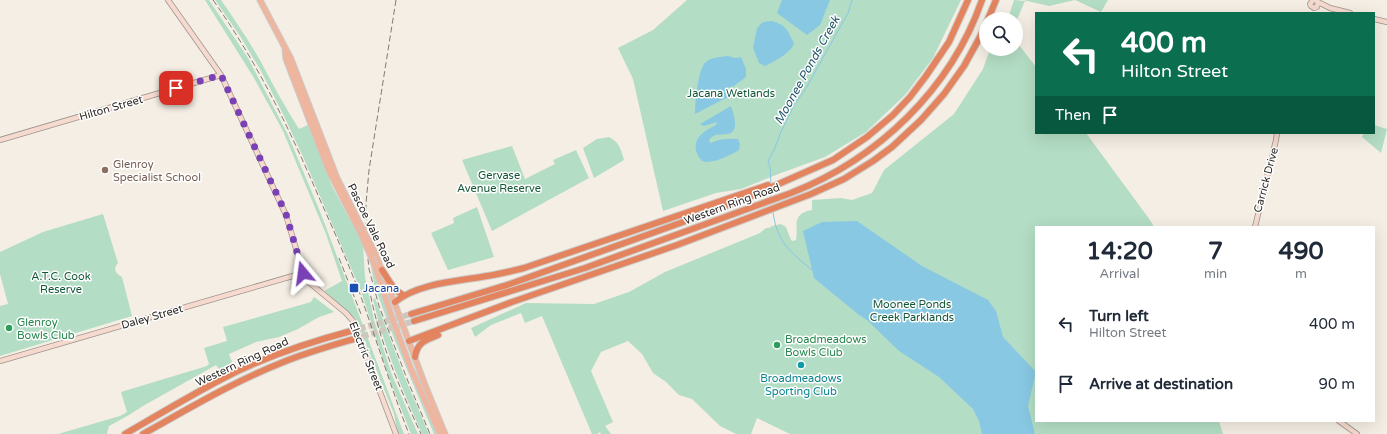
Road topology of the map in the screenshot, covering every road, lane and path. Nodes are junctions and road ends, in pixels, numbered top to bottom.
1 (168, 0) edge
2 (260, 0) edge
3 (968, 0) edge
4 (982, 0) edge
5 (996, 0) edge
6 (1315, 1) edge
7 (1314, 7) junction
8 (1330, 8) junction
9 (991, 12) edge
10 (1312, 12) edge
11 (1346, 12) edge
12 (1375, 19) edge
13 (1387, 22) edge
14 (979, 39) edge
15 (285, 50) junction
16 (221, 75) junction
17 (1277, 134) edge
18 (0, 140) edge
19 (748, 194) junction
20 (1255, 226) edge
21 (382, 270) junction
22 (303, 273) junction
23 (403, 295) junction
24 (395, 302) junction
25 (412, 314) tunnel mouth
26 (472, 318) junction
27 (414, 322) tunnel mouth
28 (351, 332) tunnel mouth
29 (398, 333) junction
30 (354, 338) tunnel mouth
31 (400, 339) junction
32 (409, 341) junction
33 (415, 357) junction
34 (0, 361) edge
35 (1339, 422) edge
36 (124, 434) edge
37 (143, 434) edge
38 (396, 434) edge
39 (440, 434) edge
40 (445, 434) edge
41 (1357, 434) edge

1 - 16 street
2 - 15 main road, Pascoe Vale Road
3 - 19 highway, Western Ring Road
4 - 27 highway, Western Ring Road
5 - 9 highway
6 - 7 street
6 - 7 street
6 - 8 street
7 - 8 street
7 - 10 street
8 - 11 street
12 - 13 street
14 - 26 highway
15 - 21 main road, Pascoe Vale Road, bridge
15 - 29 main road, Pascoe Vale Road, bridge
16 - 18 street, Hilton Street
16 - 22 street
17 - 20 street, Carrick Drive
19 - 23 highway
19 - 25 highway, Western Ring Road
21 - 23 highway
21 - 24 main road, Pascoe Vale Road
22 - 34 street, Daley Street
22 - 38 street, Electric Street
23 - 24 highway
24 - 29 main road
24 - 32 main road, Pascoe Vale Road
26 - 32 highway
26 - 33 highway
28 - 36 highway, Western Ring Road
29 - 31 main road, Pascoe Vale Road
30 - 37 highway, Western Ring Road
31 - 32 main road
31 - 39 main road, Pascoe Vale Road
32 - 33 main road, Pascoe Vale Road
33 - 40 main road, Pascoe Vale Road
35 - 41 street

